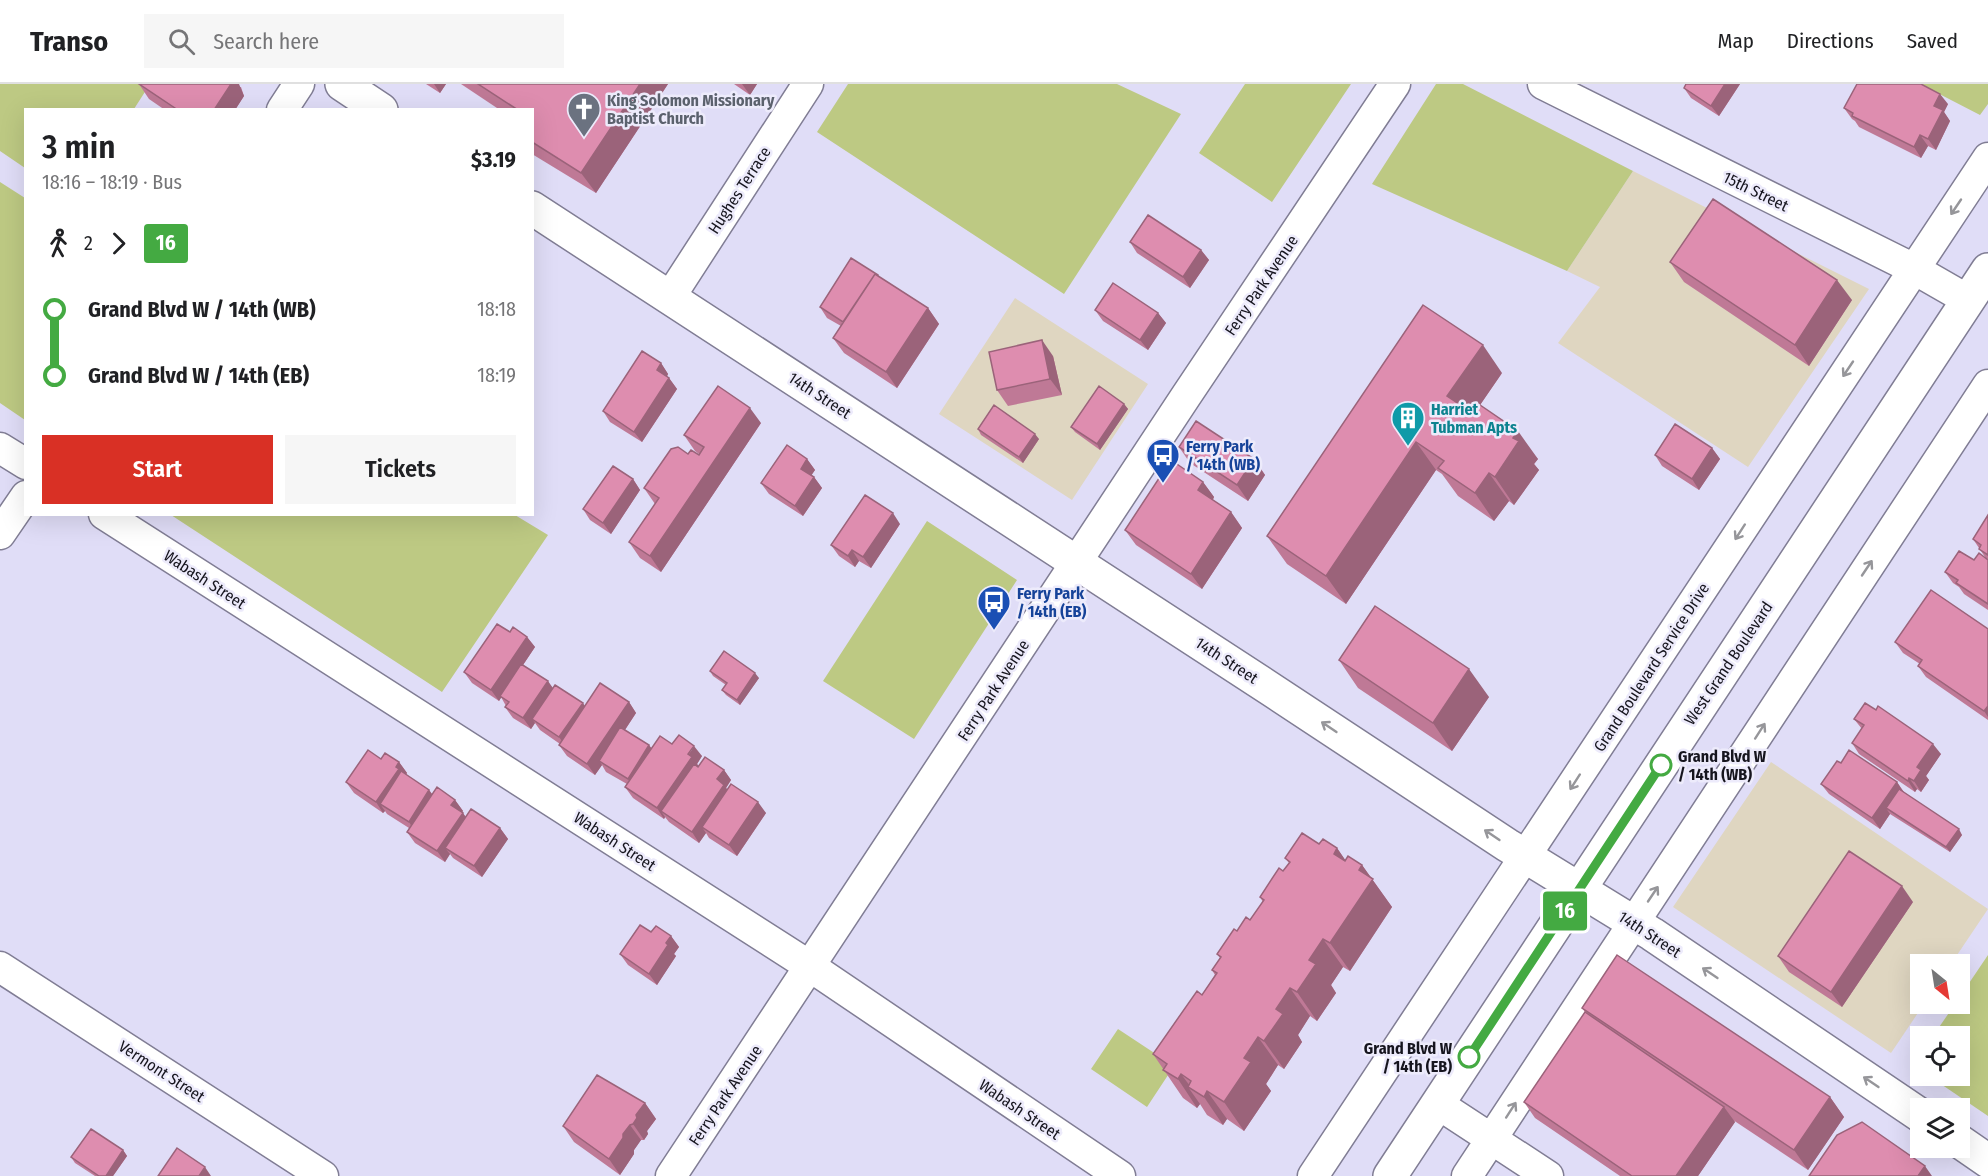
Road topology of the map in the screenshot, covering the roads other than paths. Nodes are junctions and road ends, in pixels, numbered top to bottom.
1 (299, 84) edge
2 (342, 84) edge
3 (808, 84) edge
4 (1395, 84) edge
5 (1543, 84) edge
6 (283, 108) edge
7 (378, 108) edge
8 (1988, 158) edge
9 (534, 209) edge
10 (1914, 269) junction
11 (1988, 270) edge
12 (670, 297) junction
13 (1968, 300) junction
14 (1988, 385) edge
15 (0, 448) edge
16 (24, 463) edge
17 (24, 499) edge
18 (107, 516) edge
19 (0, 534) edge
20 (1076, 563) junction
21 (1525, 857) junction
22 (1580, 889) junction
23 (1634, 922) junction
24 (0, 967) edge
25 (811, 967) junction
26 (1438, 1104) junction
27 (1910, 1108) edge
28 (1492, 1139) junction
29 (1970, 1149) edge
30 (1988, 1161) edge
31 (323, 1176) edge
32 (671, 1176) edge
33 (1120, 1176) edge
34 (1313, 1176) edge
35 (1390, 1176) edge
36 (1467, 1176) edge
37 (1548, 1176) edge

1 - 6 street
2 - 7 street
3 - 12 street, Hughes Terrace
4 - 20 street, Ferry Park Avenue
5 - 10 street, 15th Street
8 -> 10 street, Grand Boulevard Service Drive
9 - 12 street, 14th Street
10 - 13 street, 15th Street
10 -> 21 street, Grand Boulevard Service Drive
11 - 13 street, West Grand Boulevard
12 - 20 street, 14th Street
13 - 22 street, West Grand Boulevard
23 -> 14 street
15 - 16 street
17 - 19 street
18 - 25 street, Wabash Street
21 -> 20 street, 14th Street
20 - 25 street, Ferry Park Avenue
21 - 22 street, 14th Street
21 - 34 street, Grand Boulevard Service Drive
22 - 23 street, 14th Street
22 - 26 street, West Grand Boulevard
27 -> 23 street, 14th Street
28 -> 23 street
24 - 31 street, Vermont Street
25 - 32 street, Ferry Park Avenue
25 - 33 street, Wabash Street
26 - 28 street
26 - 35 street, West Grand Boulevard
28 - 36 street
28 - 37 street
29 - 30 street

